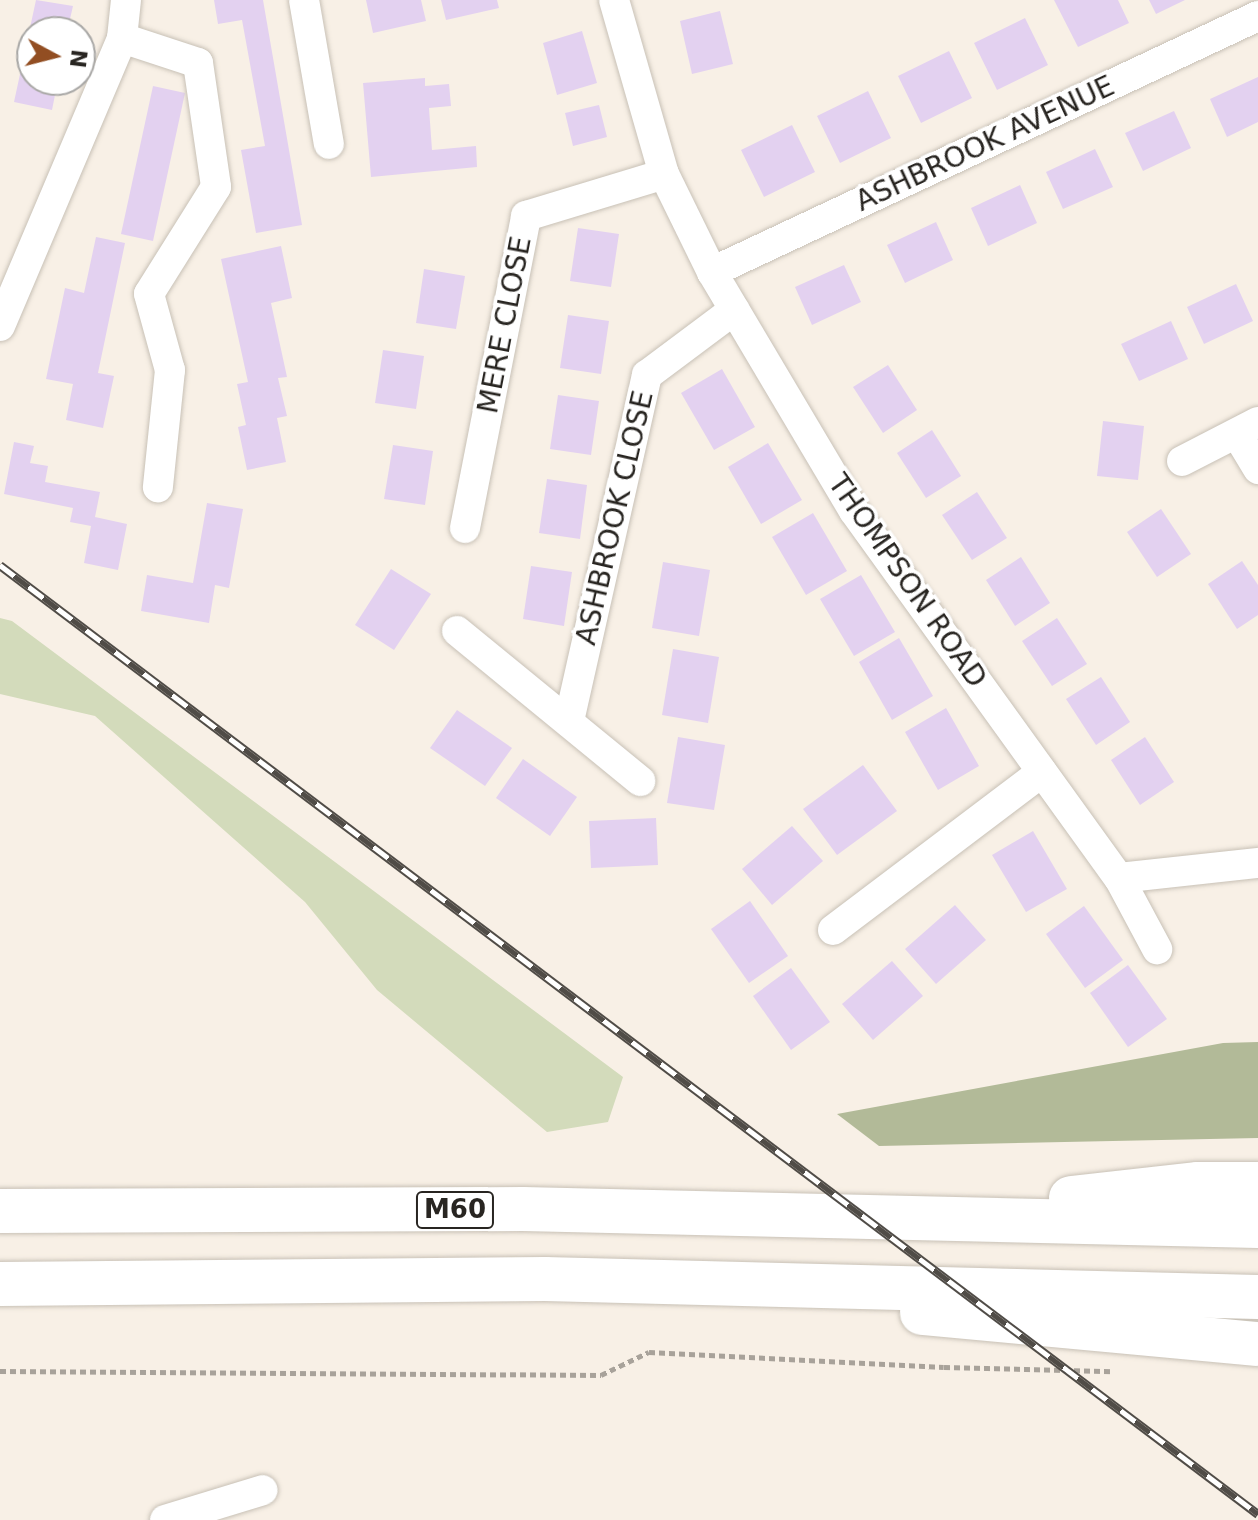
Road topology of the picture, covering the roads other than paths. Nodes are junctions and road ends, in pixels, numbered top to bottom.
1 (126, 0) edge
2 (304, 0) edge
3 (614, 0) edge
4 (1258, 16) edge
5 (122, 38) junction
6 (329, 144) dead end
7 (664, 174) junction
8 (712, 272) junction
9 (734, 310) junction
10 (0, 326) edge
11 (1247, 428) edge
12 (1182, 461) dead end
13 (1258, 469) edge
14 (158, 487) dead end
15 (465, 528) dead end
16 (457, 631) dead end
17 (569, 721) junction
18 (1042, 772) junction
19 (640, 781) dead end
20 (1258, 863) edge
21 (1119, 878) junction
22 (833, 930) dead end
23 (1157, 949) dead end
24 (1258, 1184) edge
25 (0, 1211) edge
26 (910, 1216) junction
27 (1258, 1226) edge
28 (545, 1279) junction
29 (0, 1284) edge
30 (1258, 1297) edge
31 (1258, 1344) edge
32 (263, 1490) dead end
33 (165, 1520) edge

1 - 5 street
2 - 6 street
3 - 7 street, THOMPSON ROAD
4 - 8 street, ASHBROOK AVENUE
5 - 10 street
5 - 14 street
7 - 8 street, THOMPSON ROAD
7 - 15 street, MERE CLOSE
8 - 9 street, THOMPSON ROAD
9 - 17 street, ASHBROOK CLOSE
9 - 18 street, THOMPSON ROAD
11 - 12 street
11 - 13 street
16 - 17 street
17 - 19 street
18 - 21 street, THOMPSON ROAD
18 - 22 street
20 - 21 street
21 - 23 street, THOMPSON ROAD
24 - 26 highway, M60
25 - 26 highway, M60
26 - 27 highway, M60
28 - 29 highway
28 - 30 highway
28 - 31 highway
32 - 33 street

